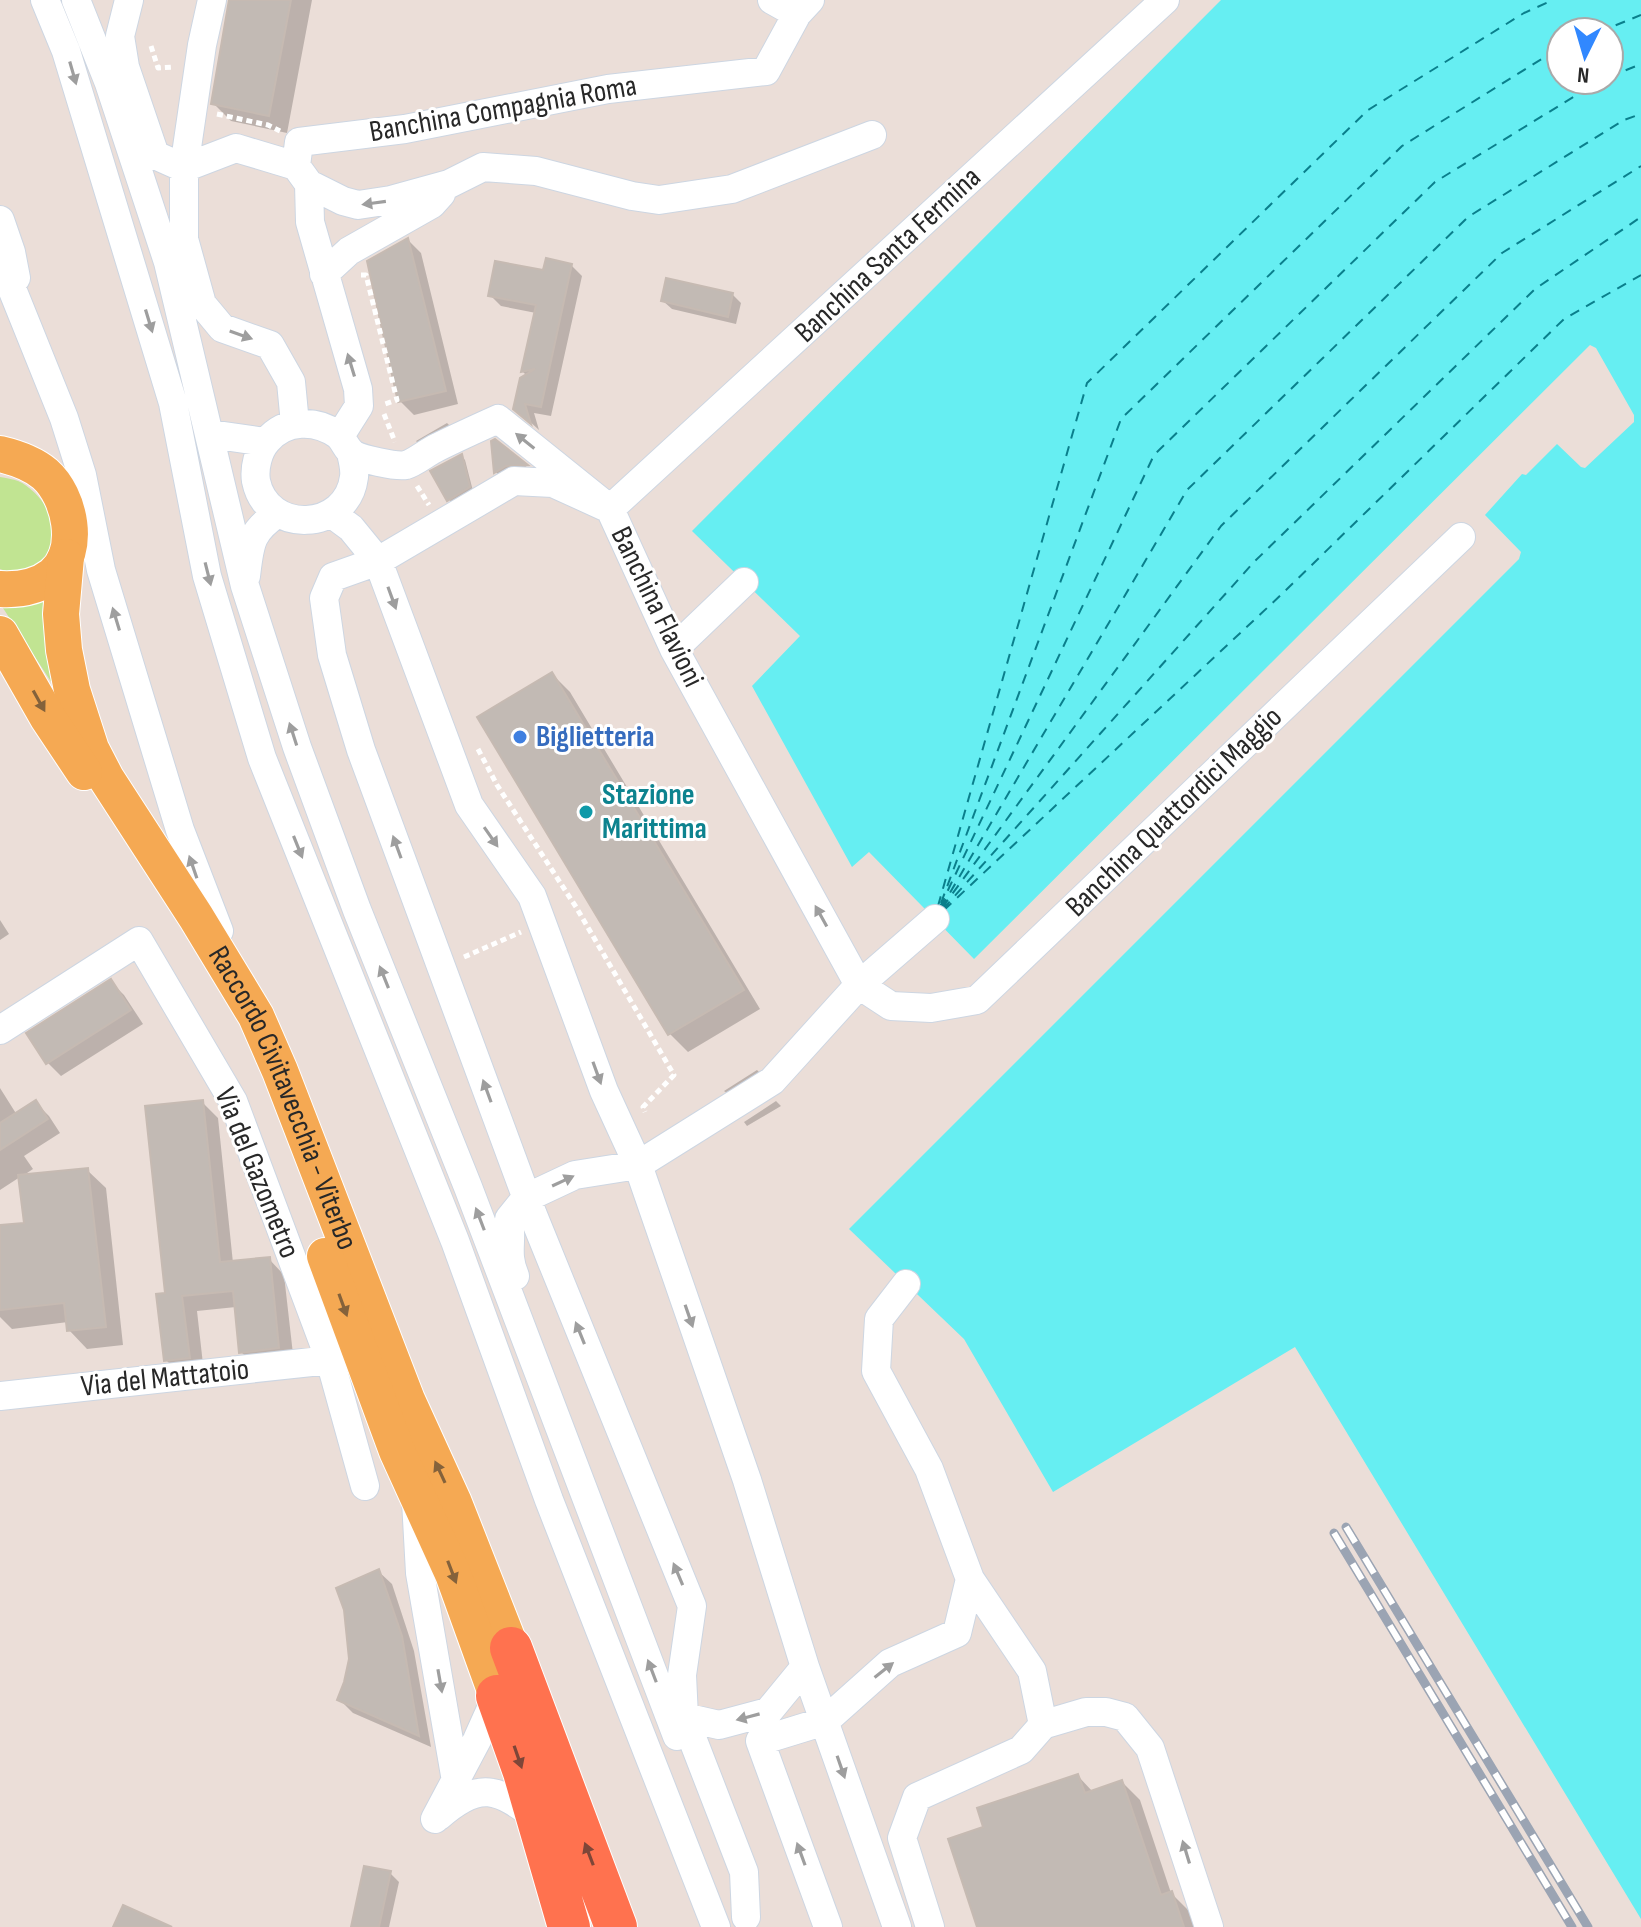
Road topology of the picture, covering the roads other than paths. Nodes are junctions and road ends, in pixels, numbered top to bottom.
1 (45, 0) edge
2 (76, 0) edge
3 (129, 0) edge
4 (212, 0) edge
5 (772, 0) edge
6 (1165, 0) edge
7 (804, 7) edge
8 (872, 135) dead end
9 (184, 168) junction
10 (302, 175) junction
11 (449, 184) junction
12 (0, 220) edge
13 (0, 259) edge
14 (324, 274) junction
15 (0, 280) edge
16 (0, 289) edge
17 (22, 310) junction
18 (37, 352) junction
19 (295, 424) junction
20 (210, 434) junction
21 (265, 442) junction
22 (346, 445) junction
23 (0, 454) edge
24 (62, 496) junction
25 (610, 509) junction
26 (278, 513) junction
27 (332, 514) junction
28 (1461, 537) dead end
29 (66, 557) junction
30 (378, 561) junction
31 (744, 582) dead end
32 (245, 586) junction
33 (0, 589) edge
34 (0, 634) edge
35 (674, 649) junction
36 (935, 919) dead end
37 (859, 985) junction
38 (256, 1016) junction
39 (0, 1030) edge
40 (638, 1165) junction
41 (526, 1198) junction
42 (906, 1284) dead end
43 (330, 1360) junction
44 (0, 1396) edge
45 (575, 1468) junction
46 (365, 1486) dead end
47 (416, 1493) junction
48 (970, 1579) junction
49 (511, 1648) junction
50 (805, 1667) junction
51 (497, 1696) junction
52 (675, 1714) junction
53 (825, 1721) junction
54 (1042, 1725) junction
55 (456, 1781) junction
56 (538, 1819) junction
57 (748, 1922) edge
58 (569, 1927) edge
59 (616, 1927) edge
60 (716, 1927) edge
61 (828, 1927) edge
62 (897, 1927) edge
63 (930, 1927) edge
64 (1209, 1927) edge

1 -> 60 street
2 - 20 street
3 - 9 street
4 - 9 street
5 - 7 street
6 - 25 street, Banchina Santa Fermina
7 - 10 street, Banchina Compagnia Roma
8 - 11 street
9 - 10 street
9 -> 19 street
11 -> 10 street
10 - 14 street
11 - 14 street
12 - 17 street
13 - 17 street
22 -> 14 street
15 - 17 street
16 - 17 street
17 - 18 street
18 - 24 street
38 -> 18 street
19 - 21 street
19 - 22 street, Banchina Flavioni
20 - 21 street
20 - 32 street
21 - 26 street
25 -> 22 street, Banchina Flavioni
22 - 27 street
23 - 24 main road
24 - 29 main road, Raccordo Civitavecchia - Viterbo
25 - 30 street
25 - 35 street, Banchina Flavioni
26 - 27 street
26 - 32 street
27 - 30 street
28 - 37 street, Banchina Quattordici Maggio
29 - 33 main road
29 - 38 main road, Raccordo Civitavecchia - Viterbo
30 -> 40 street
41 -> 30 street
31 - 35 street
45 -> 32 street
34 -> 47 main road, Raccordo Civitavecchia - Viterbo
37 -> 35 street, Banchina Flavioni
36 - 37 street
37 - 40 street
49 -> 38 main road, Raccordo Civitavecchia - Viterbo
39 - 43 street, Via del Gazometro
41 -> 40 street
40 -> 50 street
41 - 45 street
52 -> 41 street
42 - 48 street
43 - 44 street, Via del Mattatoio
43 - 46 street, Via del Gazometro
52 -> 45 street
47 -> 51 main road, Raccordo Civitavecchia - Viterbo
47 -> 55 street
53 -> 48 street
48 - 54 street
49 - 51 street
59 -> 49 highway
50 -> 52 street
50 - 53 street
51 - 55 street
51 -> 56 highway
52 - 57 street
61 -> 53 street
53 -> 62 street
54 - 63 street
64 -> 54 street
55 - 56 street
56 - 58 highway

